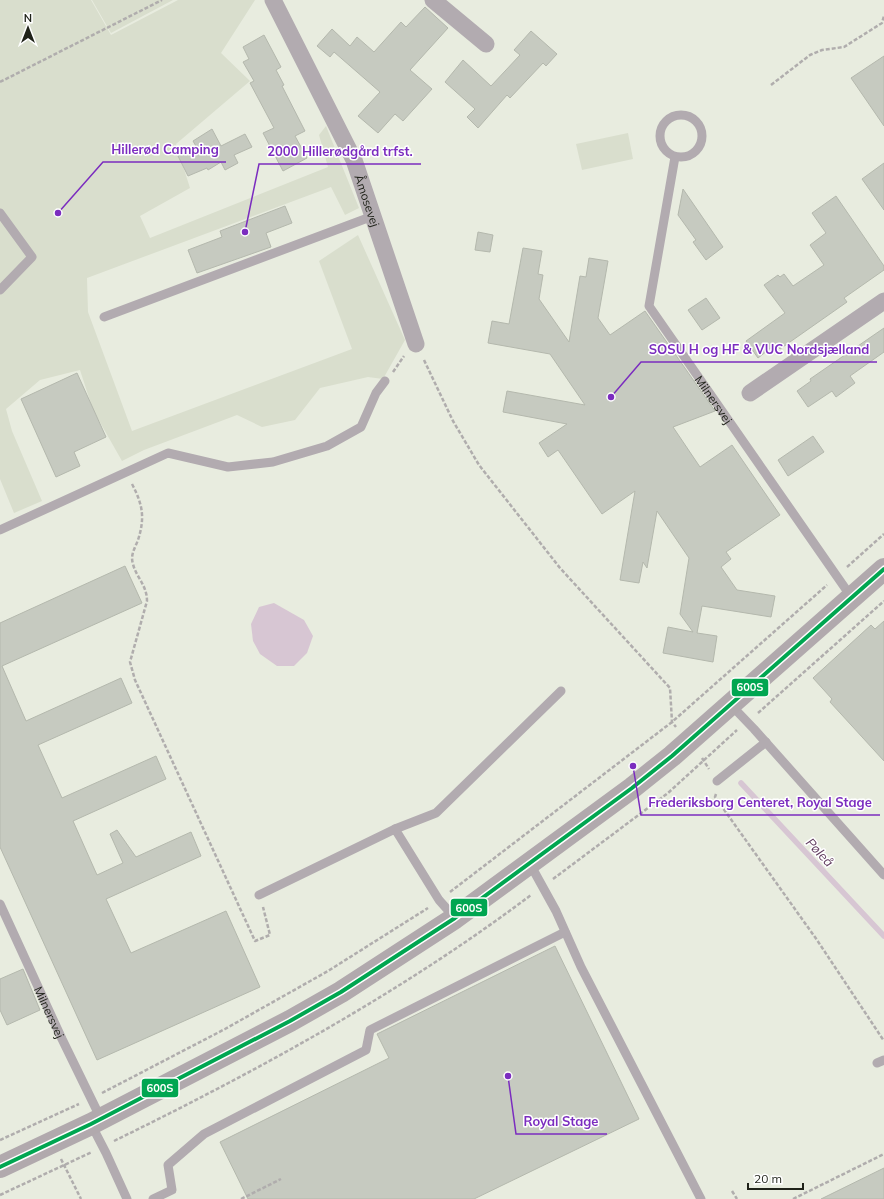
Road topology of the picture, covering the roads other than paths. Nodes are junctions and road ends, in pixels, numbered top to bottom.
1 (272, 0) edge
2 (433, 0) edge
3 (486, 44) dead end
4 (675, 157) junction
5 (0, 213) edge
6 (373, 216) junction
7 (0, 290) edge
8 (884, 301) edge
9 (104, 317) dead end
10 (416, 344) road end
11 (386, 381) road end
12 (750, 393) dead end
13 (1, 527) edge
14 (884, 569) edge
15 (852, 598) junction
16 (561, 691) dead end
17 (730, 705) junction
18 (766, 742) junction
19 (717, 781) road end
20 (395, 829) junction
21 (530, 864) junction
22 (884, 875) edge
23 (259, 895) road end
24 (0, 904) edge
25 (455, 918) junction
26 (565, 932) junction
27 (96, 1122) junction
28 (0, 1167) edge
29 (127, 1199) edge
30 (154, 1199) edge
31 (701, 1199) edge

1 - 6 street, Åmosevej
2 - 3 street
4 - 4 lane
4 - 15 lane, Milnersvej
5 - 7 lane
6 - 9 lane
6 - 10 street, Åmosevej
8 - 12 street
11 - 13 lane
14 - 15 street
15 - 17 street
16 - 20 lane
17 - 18 lane
17 - 21 street
18 - 19 lane
18 - 22 lane
20 - 23 lane
20 - 25 lane
21 - 25 street
21 - 26 lane
24 - 27 lane, Milnersvej
25 - 27 street
26 - 30 lane
26 - 31 lane
27 - 28 street
27 - 29 lane, Milnersvej

